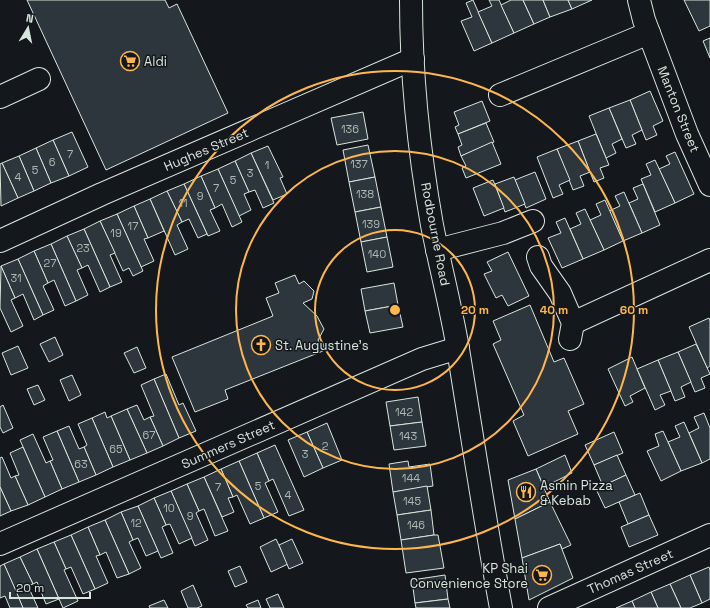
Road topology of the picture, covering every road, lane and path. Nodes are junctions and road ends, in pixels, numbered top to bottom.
1 (411, 0) edge
2 (639, 0) edge
3 (649, 33) junction
4 (413, 59) junction
5 (39, 80) dead end
6 (500, 95) dead end
7 (0, 97) edge
8 (710, 184) edge
9 (533, 221) dead end
10 (0, 241) edge
11 (437, 250) junction
12 (538, 257) dead end
13 (710, 260) edge
14 (458, 348) junction
15 (710, 535) edge
16 (0, 544) edge
17 (501, 608) edge
18 (549, 608) edge

1 - 4 street, Rodbourne Road
2 - 3 street, Manton Street
3 - 6 street
3 - 8 street, Manton Street
4 - 10 street, Hughes Street
4 - 11 street, Rodbourne Road
5 - 7 street
9 - 11 street
11 - 14 street, Rodbourne Road
12 - 13 street
14 - 16 street, Summers Street
14 - 17 street, Rodbourne Road
15 - 18 street, Thomas Street

